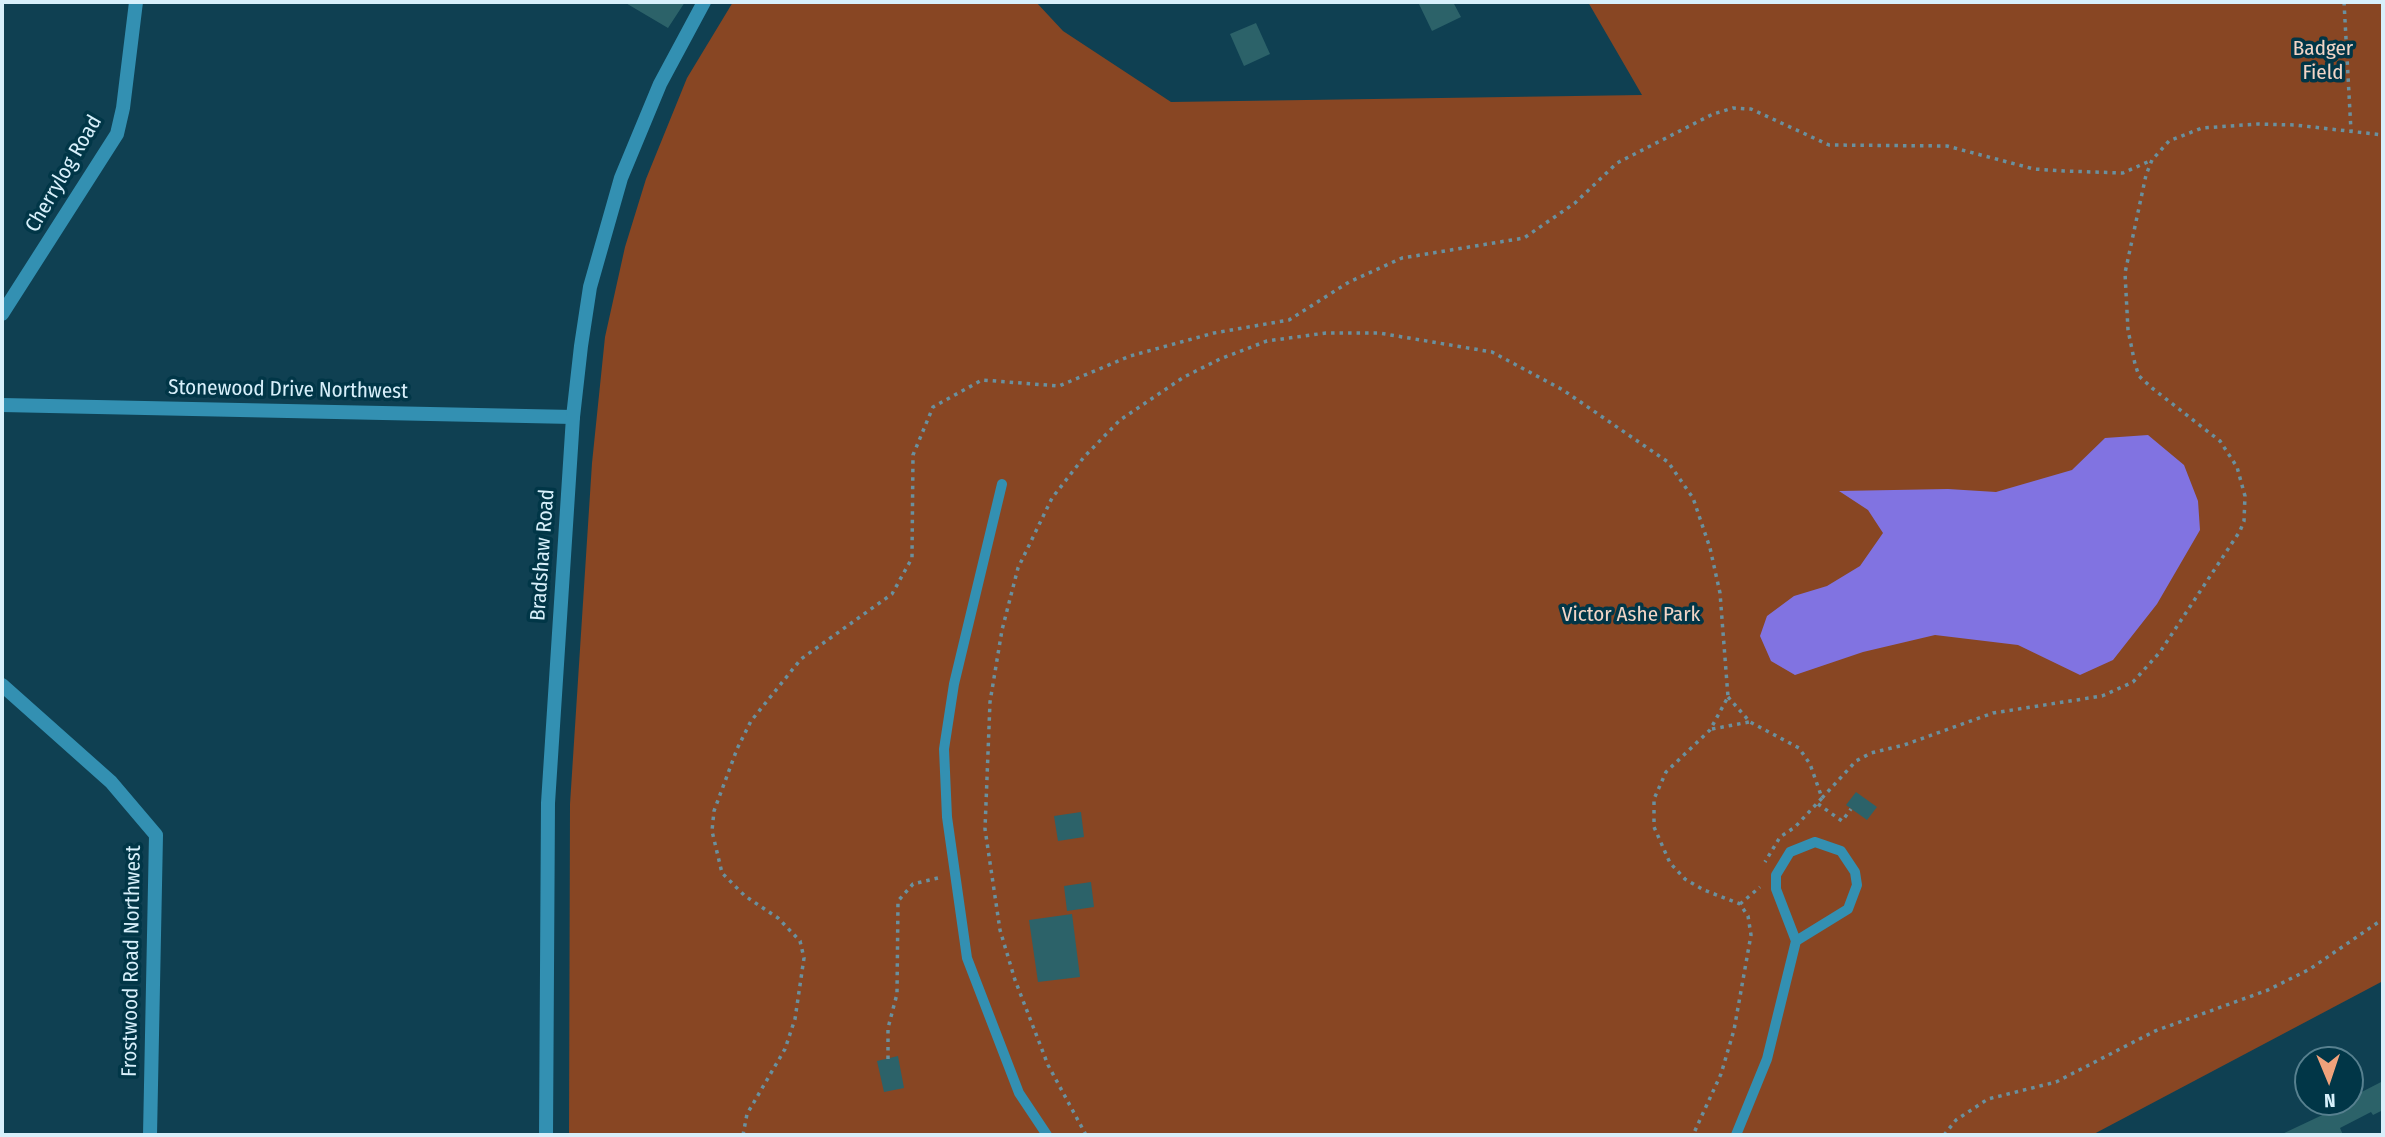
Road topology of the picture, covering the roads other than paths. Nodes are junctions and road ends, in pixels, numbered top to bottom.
1 (136, 2) edge
2 (704, 2) edge
3 (2, 314) edge
4 (2, 405) edge
5 (573, 417) junction
6 (1002, 484) dead end
7 (2, 685) edge
8 (1796, 941) junction
9 (150, 1135) edge
10 (547, 1135) edge
11 (1047, 1135) edge
12 (1736, 1135) edge

1 - 3 street, Cherrylog Road
2 - 5 street, Bradshaw Road
4 - 5 street, Stonewood Drive Northwest
5 - 10 street, Bradshaw Road
6 - 11 lane
7 - 9 street, Frostwood Road Northwest
8 - 8 lane
8 - 12 lane

